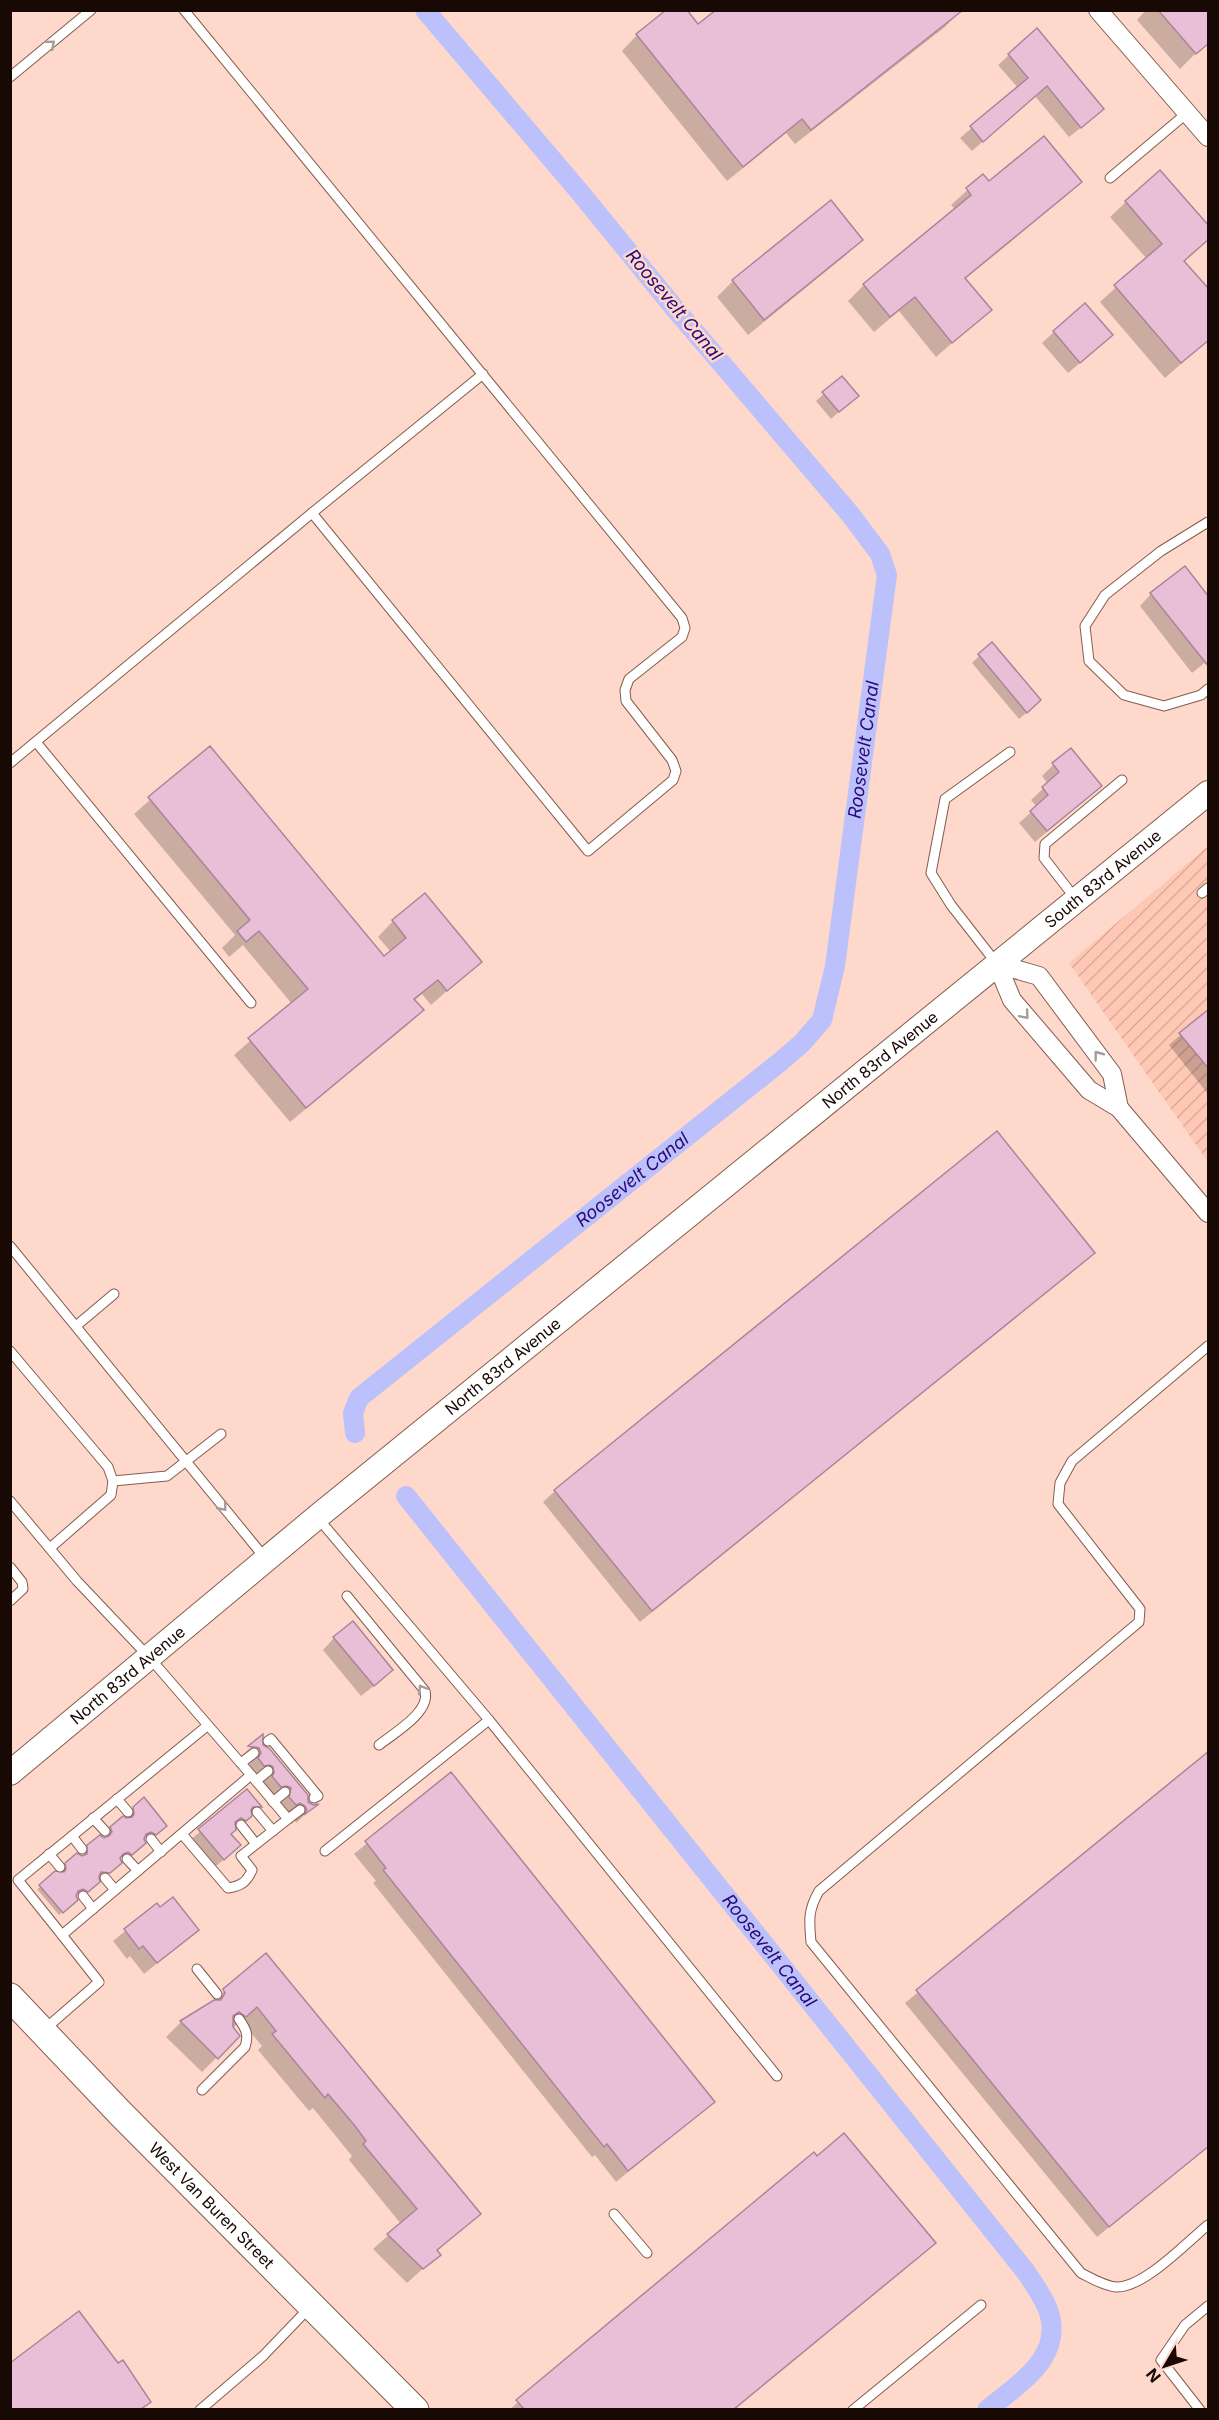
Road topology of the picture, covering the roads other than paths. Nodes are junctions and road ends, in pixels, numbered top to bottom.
1 (91, 10) edge
2 (184, 10) edge
3 (1098, 10) edge
4 (10, 77) edge
5 (1187, 112) junction
6 (1209, 137) edge
7 (1110, 178) dead end
8 (483, 374) junction
9 (312, 513) junction
10 (1209, 522) edge
11 (1209, 689) edge
12 (36, 742) junction
13 (1010, 752) dead end
14 (10, 763) edge
15 (1122, 780) dead end
16 (1209, 793) edge
17 (1076, 900) junction
18 (997, 964) junction
19 (251, 1003) dead end
20 (1119, 1108) junction
21 (1209, 1213) edge
22 (10, 1246) edge
23 (114, 1294) dead end
24 (76, 1326) junction
25 (1209, 1346) edge
26 (10, 1351) edge
27 (220, 1434) dead end
28 (186, 1462) junction
29 (113, 1481) junction
30 (10, 1501) edge
31 (317, 1517) junction
32 (50, 1548) junction
33 (266, 1560) junction
34 (10, 1567) edge
35 (346, 1596) dead end
36 (10, 1601) edge
37 (149, 1657) junction
38 (489, 1720) junction
39 (207, 1726) junction
40 (268, 1741) dead end
41 (379, 1745) dead end
42 (254, 1753) dead end
43 (241, 1763) junction
44 (268, 1771) dead end
45 (10, 1773) edge
46 (253, 1778) junction
47 (285, 1792) dead end
48 (314, 1798) dead end
49 (117, 1799) junction
50 (273, 1802) junction
51 (300, 1810) dead end
52 (128, 1812) dead end
53 (257, 1812) dead end
54 (93, 1818) junction
55 (288, 1819) junction
56 (241, 1825) dead end
57 (105, 1831) dead end
58 (273, 1831) junction
59 (182, 1834) junction
60 (72, 1836) junction
61 (151, 1839) dead end
62 (256, 1844) junction
63 (82, 1849) dead end
64 (325, 1851) dead end
65 (161, 1852) junction
66 (49, 1854) junction
67 (127, 1859) dead end
68 (60, 1867) dead end
69 (138, 1871) junction
70 (105, 1878) dead end
71 (115, 1890) junction
72 (83, 1896) dead end
73 (93, 1909) junction
74 (62, 1935) junction
75 (196, 1969) dead end
76 (217, 1994) dead end
77 (10, 1997) edge
78 (239, 2019) dead end
79 (43, 2031) junction
80 (777, 2076) dead end
81 (202, 2090) dead end
82 (614, 2214) dead end
83 (1209, 2225) edge
84 (647, 2253) dead end
85 (312, 2305) junction
86 (981, 2305) dead end
87 (1209, 2306) edge
88 (200, 2409) edge
89 (416, 2409) edge
90 (853, 2409) edge
91 (1200, 2409) edge

4 -> 1 lane
2 - 8 lane
3 - 5 street
5 - 6 street
5 - 7 lane
8 - 9 lane
8 - 9 lane
9 - 12 lane
10 - 11 lane
12 - 14 lane
12 - 19 lane
13 - 18 lane
15 - 17 lane
16 - 17 main road, South 83rd Avenue
17 - 18 main road, South 83rd Avenue
18 -> 20 street
20 -> 18 street
18 - 31 main road, North 83rd Avenue
20 - 21 street
22 - 24 lane
23 - 24 lane
24 - 28 lane
25 - 83 lane
26 - 29 lane
27 - 28 lane
28 - 29 lane
28 -> 33 lane
29 - 32 lane
30 - 32 lane
31 - 33 main road, North 83rd Avenue
31 - 38 lane
32 - 37 lane
33 - 37 main road, North 83rd Avenue
34 - 36 lane
41 -> 35 lane
37 - 39 lane
37 - 45 main road, North 83rd Avenue
38 - 64 lane
38 - 80 lane
39 - 43 lane
39 - 49 lane
40 - 48 lane
42 - 43 lane
43 - 46 lane
44 - 46 lane
46 - 50 lane
46 - 59 lane
47 - 50 lane
49 - 52 lane
49 - 54 lane
50 - 55 lane
51 - 55 lane
53 - 58 lane
54 - 57 lane
54 - 60 lane
55 - 58 lane
56 - 62 lane
58 - 62 lane
59 - 62 lane
59 - 65 lane
60 - 63 lane
60 - 66 lane
61 - 65 lane
65 - 69 lane
66 - 68 lane
66 - 74 lane
67 - 69 lane
69 - 71 lane
70 - 71 lane
71 - 73 lane
72 - 73 lane
73 - 74 lane
74 - 79 lane
75 - 76 lane
77 - 79 main road, West Van Buren Street
78 - 81 lane
79 - 85 main road, West Van Buren Street
82 - 84 lane
85 - 88 lane
85 - 89 main road, West Van Buren Street
86 - 90 lane
87 - 91 lane

